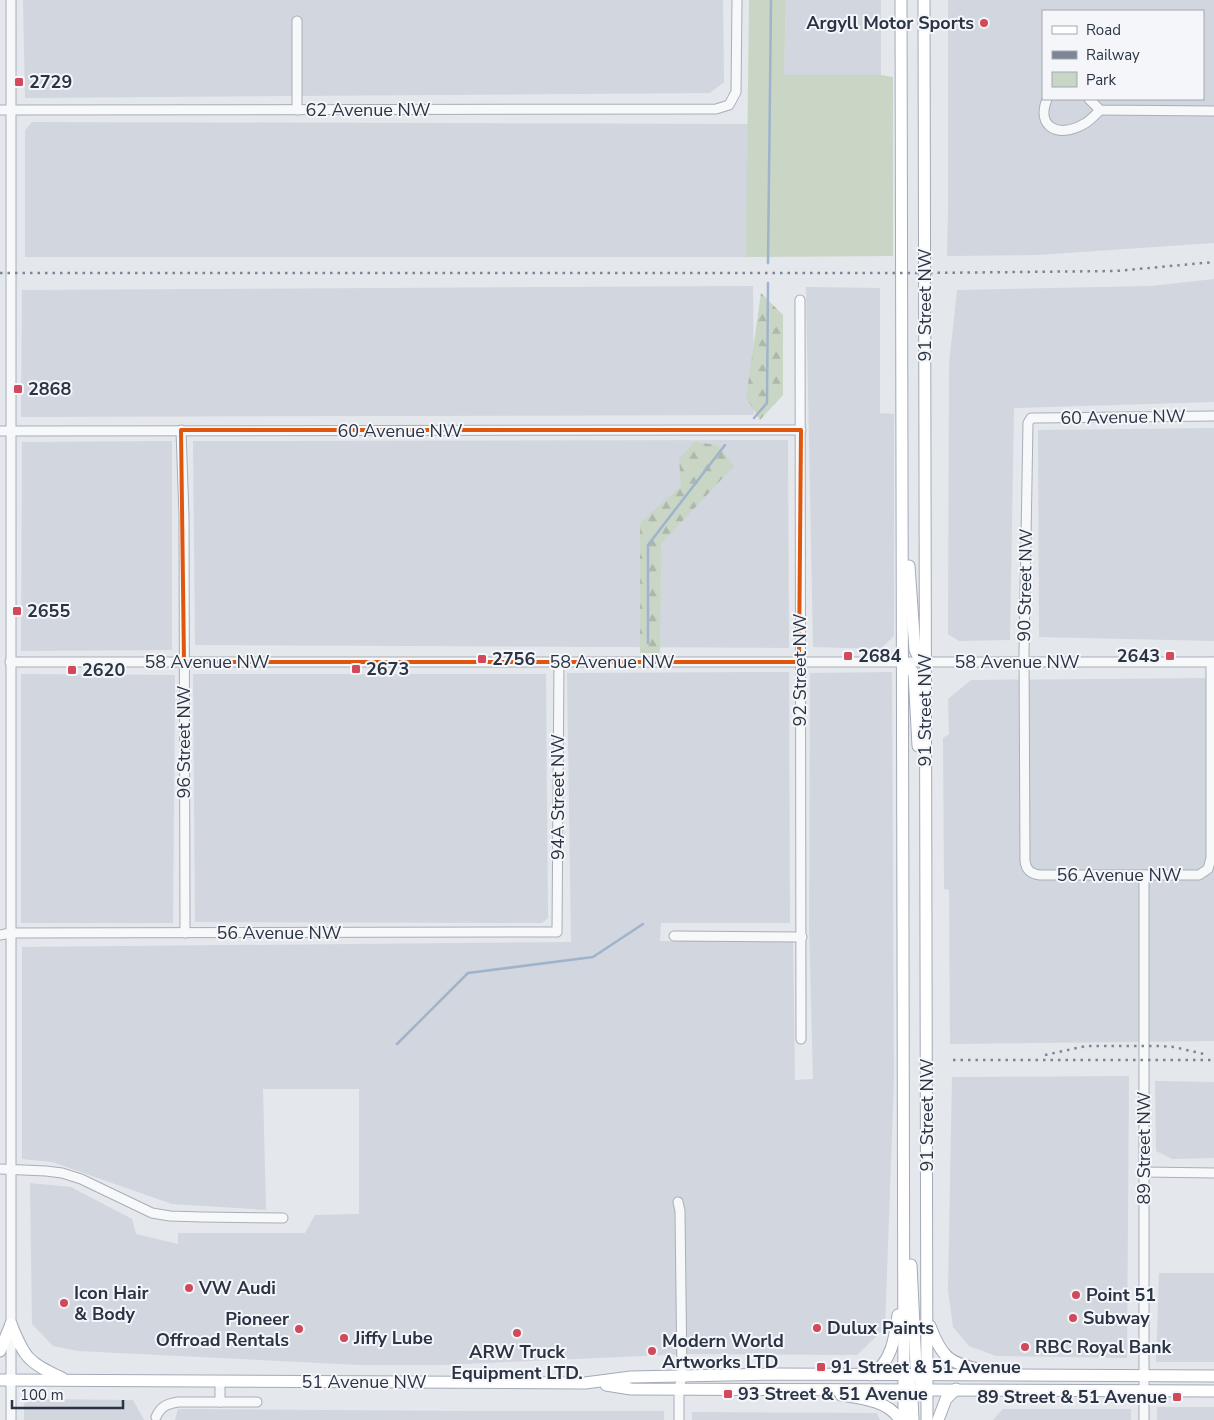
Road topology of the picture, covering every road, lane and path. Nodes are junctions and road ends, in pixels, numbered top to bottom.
1 (11, 0) edge
2 (737, 0) edge
3 (902, 0) edge
4 (924, 0) edge
5 (297, 21) dead end
6 (1047, 100) edge
7 (1090, 100) edge
8 (0, 110) edge
9 (12, 110) junction
10 (297, 110) junction
11 (1100, 110) junction
12 (1214, 110) edge
13 (800, 300) dead end
14 (1214, 416) edge
15 (1031, 418) joint
16 (181, 430) junction
17 (801, 430) junction
18 (0, 431) edge
19 (10, 431) junction
20 (903, 526) junction
21 (10, 662) junction
22 (184, 662) junction
23 (559, 662) junction
24 (800, 662) junction
25 (903, 662) junction
26 (925, 662) junction
27 (1024, 662) junction
28 (1213, 662) edge
29 (924, 788) junction
30 (1029, 871) joint
31 (1144, 875) junction
32 (558, 932) joint
33 (10, 933) junction
34 (185, 933) junction
35 (0, 935) edge
36 (674, 936) dead end
37 (802, 937) junction
38 (801, 1040) dead end
39 (11, 1169) junction
40 (0, 1170) edge
41 (1145, 1172) junction
42 (1214, 1173) edge
43 (678, 1202) dead end
44 (283, 1218) dead end
45 (904, 1242) junction
46 (904, 1284) junction
47 (927, 1320) junction
48 (11, 1324) junction
49 (0, 1351) edge
50 (871, 1375) junction
51 (903, 1375) junction
52 (922, 1375) junction
53 (1008, 1375) junction
54 (1144, 1376) junction
55 (1214, 1376) edge
56 (682, 1377) junction
57 (6, 1380) edge
58 (66, 1380) junction
59 (220, 1381) junction
60 (597, 1383) junction
61 (679, 1388) junction
62 (807, 1389) junction
63 (927, 1389) junction
64 (956, 1389) junction
65 (907, 1390) junction
66 (1144, 1391) junction
67 (1214, 1391) edge
68 (220, 1402) junction
69 (256, 1402) dead end
70 (0, 1416) edge
71 (156, 1417) dead end
72 (11, 1419) edge
73 (679, 1420) edge
74 (902, 1420) edge
75 (914, 1420) edge
76 (927, 1420) edge
77 (938, 1420) edge
78 (1144, 1420) edge

1 - 9 street
2 - 10 street, 62 Avenue NW
3 - 20 main road, 91 Street NW
4 - 26 main road, 91 Street NW
5 - 10 street
6 - 11 street
7 - 11 street
8 - 9 street, 62 Avenue NW
9 - 10 street, 62 Avenue NW
9 - 19 street
11 - 12 street
13 - 17 street, 92 Street NW
14 - 15 street, 60 Avenue NW
15 - 27 street, 90 Street NW
16 - 17 street, 60 Avenue NW
16 - 19 street, 60 Avenue NW
16 - 22 street, 96 Street NW
17 - 24 street, 92 Street NW
18 - 19 street, 60 Avenue NW
19 - 21 street
20 - 25 main road, 91 Street NW
20 - 26 main road
21 - 22 street, 58 Avenue NW
21 - 33 street
22 - 23 street, 58 Avenue NW
22 - 34 street, 96 Street NW
23 - 24 street, 58 Avenue NW
23 - 32 street, 94A Street NW
24 - 25 street, 58 Avenue NW
24 - 37 street, 92 Street NW
25 - 26 street, 58 Avenue NW
25 - 29 main road
25 - 45 main road, 91 Street NW
26 - 27 street, 58 Avenue NW
26 - 29 main road, 91 Street NW
27 - 28 street, 58 Avenue NW
27 - 30 street, 90 Street NW
28 - 31 street, 56 Avenue NW
29 - 47 main road, 91 Street NW
30 - 31 street, 56 Avenue NW
31 - 41 street, 89 Street NW
32 - 34 street, 56 Avenue NW
33 - 34 street, 56 Avenue NW
33 - 35 street, 56 Avenue NW
33 - 39 street
36 - 37 street
37 - 38 street, 92 Street NW
39 - 40 street
39 - 44 street
39 - 48 street
41 - 42 street
41 - 54 street, 89 Street NW
43 - 56 street
45 - 46 main road, 91 Street NW
45 - 52 main road
46 - 50 main road
46 - 51 main road, 91 Street NW
47 - 52 main road, 91 Street NW
47 - 53 main road
48 - 49 main road
48 - 57 street
48 - 58 main road
50 - 51 main road, 51 Avenue NW
50 - 56 main road, 51 Avenue NW
51 - 52 main road, 51 Avenue NW
51 - 65 main road
52 - 53 main road, 51 Avenue NW
52 - 63 main road
53 - 54 main road, 51 Avenue NW
54 - 55 main road, 51 Avenue NW
54 - 66 street, 89 Street NW
56 - 60 main road, 51 Avenue NW
56 - 61 street
57 - 58 main road, 51 Avenue NW
57 - 72 street
58 - 59 main road, 51 Avenue NW
59 - 60 main road, 51 Avenue NW
59 - 68 street
60 - 61 main road, 51 Avenue NW
61 - 62 main road, 51 Avenue NW
61 - 73 street
62 - 65 main road, 51 Avenue NW
62 - 74 main road
63 - 64 main road, 51 Avenue NW
63 - 65 main road, 51 Avenue NW
63 - 76 main road
64 - 66 main road, 51 Avenue NW
64 - 77 main road
65 - 74 main road
65 - 75 main road
66 - 67 main road, 51 Avenue NW
66 - 78 street, 89 Street NW
68 - 69 street
68 - 71 street
70 - 72 street

